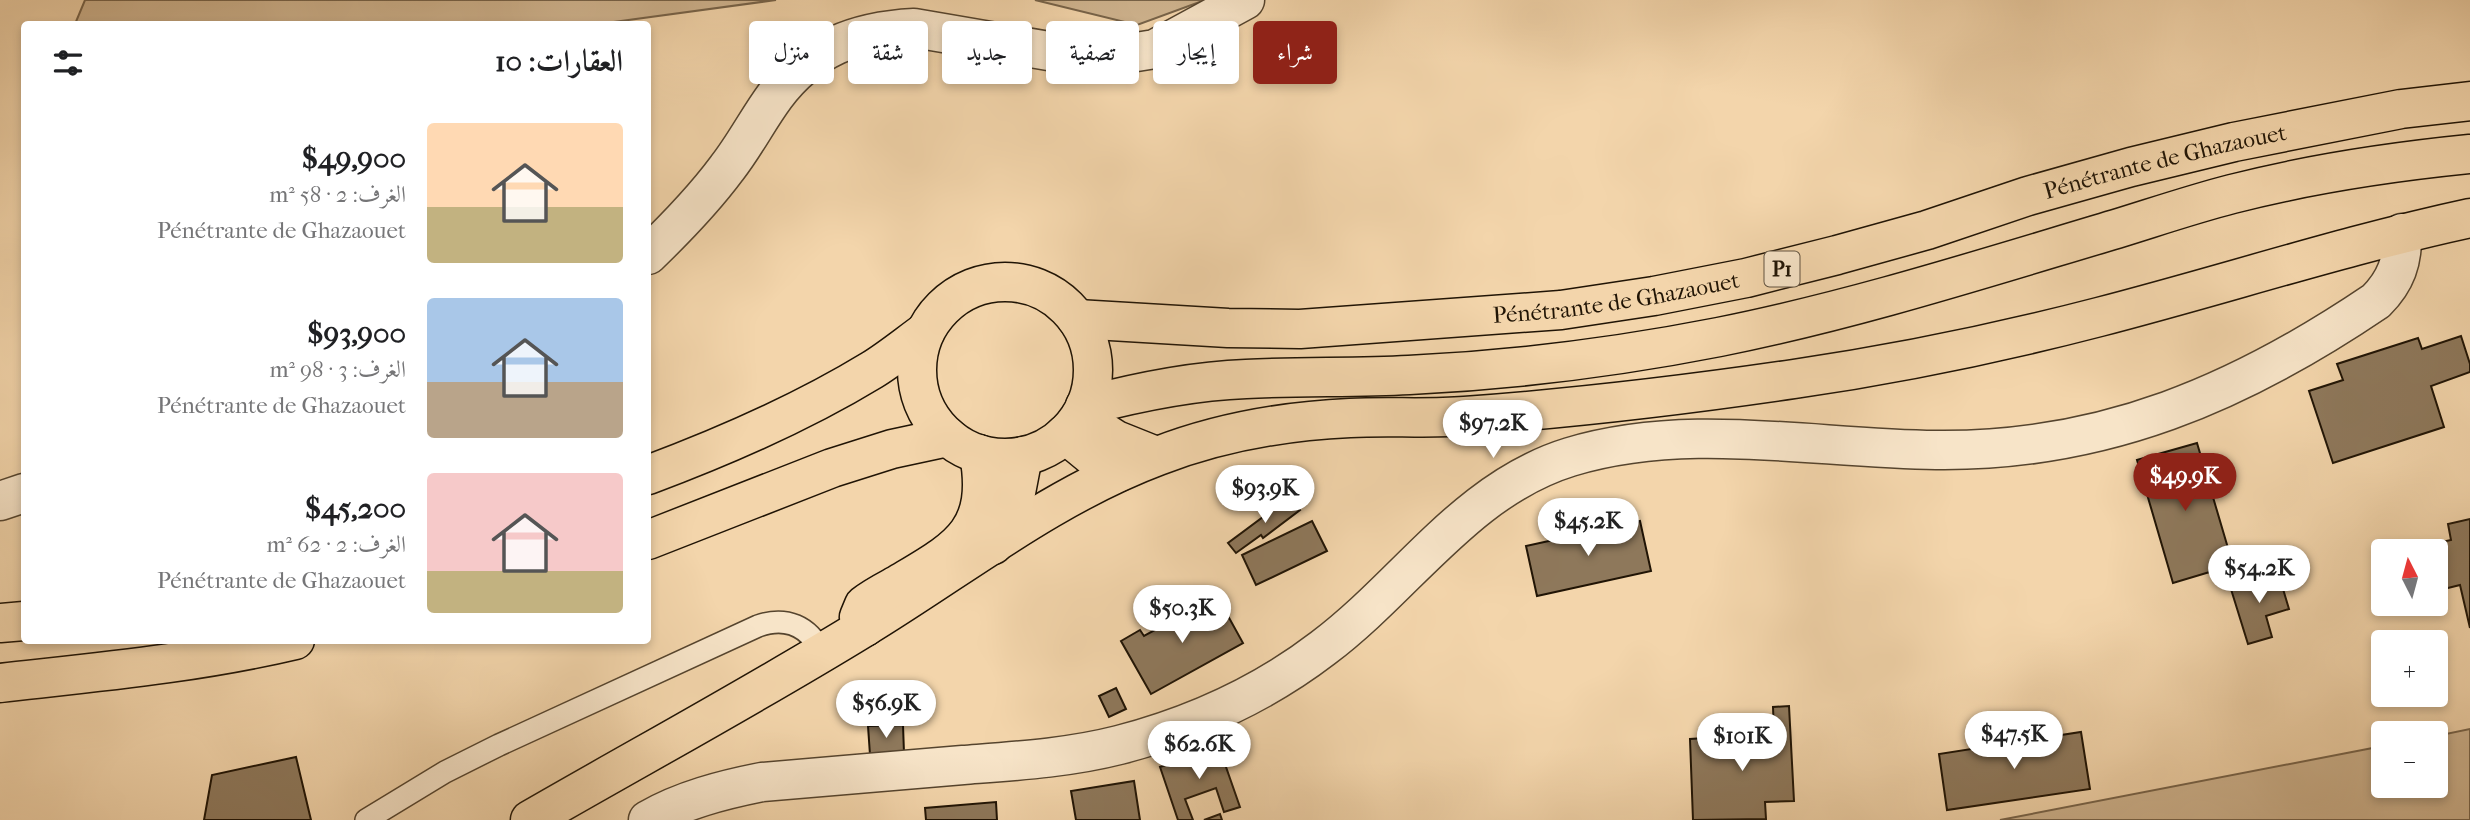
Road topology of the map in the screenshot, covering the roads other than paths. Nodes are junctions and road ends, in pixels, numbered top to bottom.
1 (1245, 0) edge
2 (2470, 101) edge
3 (2470, 154) edge
4 (2470, 218) edge
5 (2402, 233) junction
6 (651, 252) edge
7 (1077, 319) junction
8 (925, 332) junction
9 (1077, 419) junction
10 (964, 446) junction
11 (1023, 456) junction
12 (1156, 456) junction
13 (1119, 472) junction
14 (651, 474) edge
15 (21, 494) edge
16 (0, 501) edge
17 (651, 539) edge
18 (993, 545) junction
19 (21, 621) edge
20 (0, 623) edge
21 (864, 627) junction
22 (279, 644) edge
23 (822, 653) junction
24 (0, 683) edge
25 (366, 820) edge
26 (530, 820) edge
27 (648, 820) edge

1 - 6 street
2 - 7 main road, Pénétrante de Ghazaouet / P1
3 - 9 main road, Pénétrante de Ghazaouet / P1
4 - 5 main road
5 - 12 main road
5 - 27 street
7 - 8 main road
7 - 9 main road
8 - 10 main road
8 - 14 main road
9 - 11 main road
9 - 12 main road
9 - 13 main road
10 - 11 main road
10 - 17 main road
10 - 21 main road
11 - 18 main road
12 - 13 main road
13 - 18 main road
15 - 16 street
18 - 21 main road
19 - 20 main road
21 - 23 main road
22 - 24 main road
23 - 25 lane
23 - 26 main road

